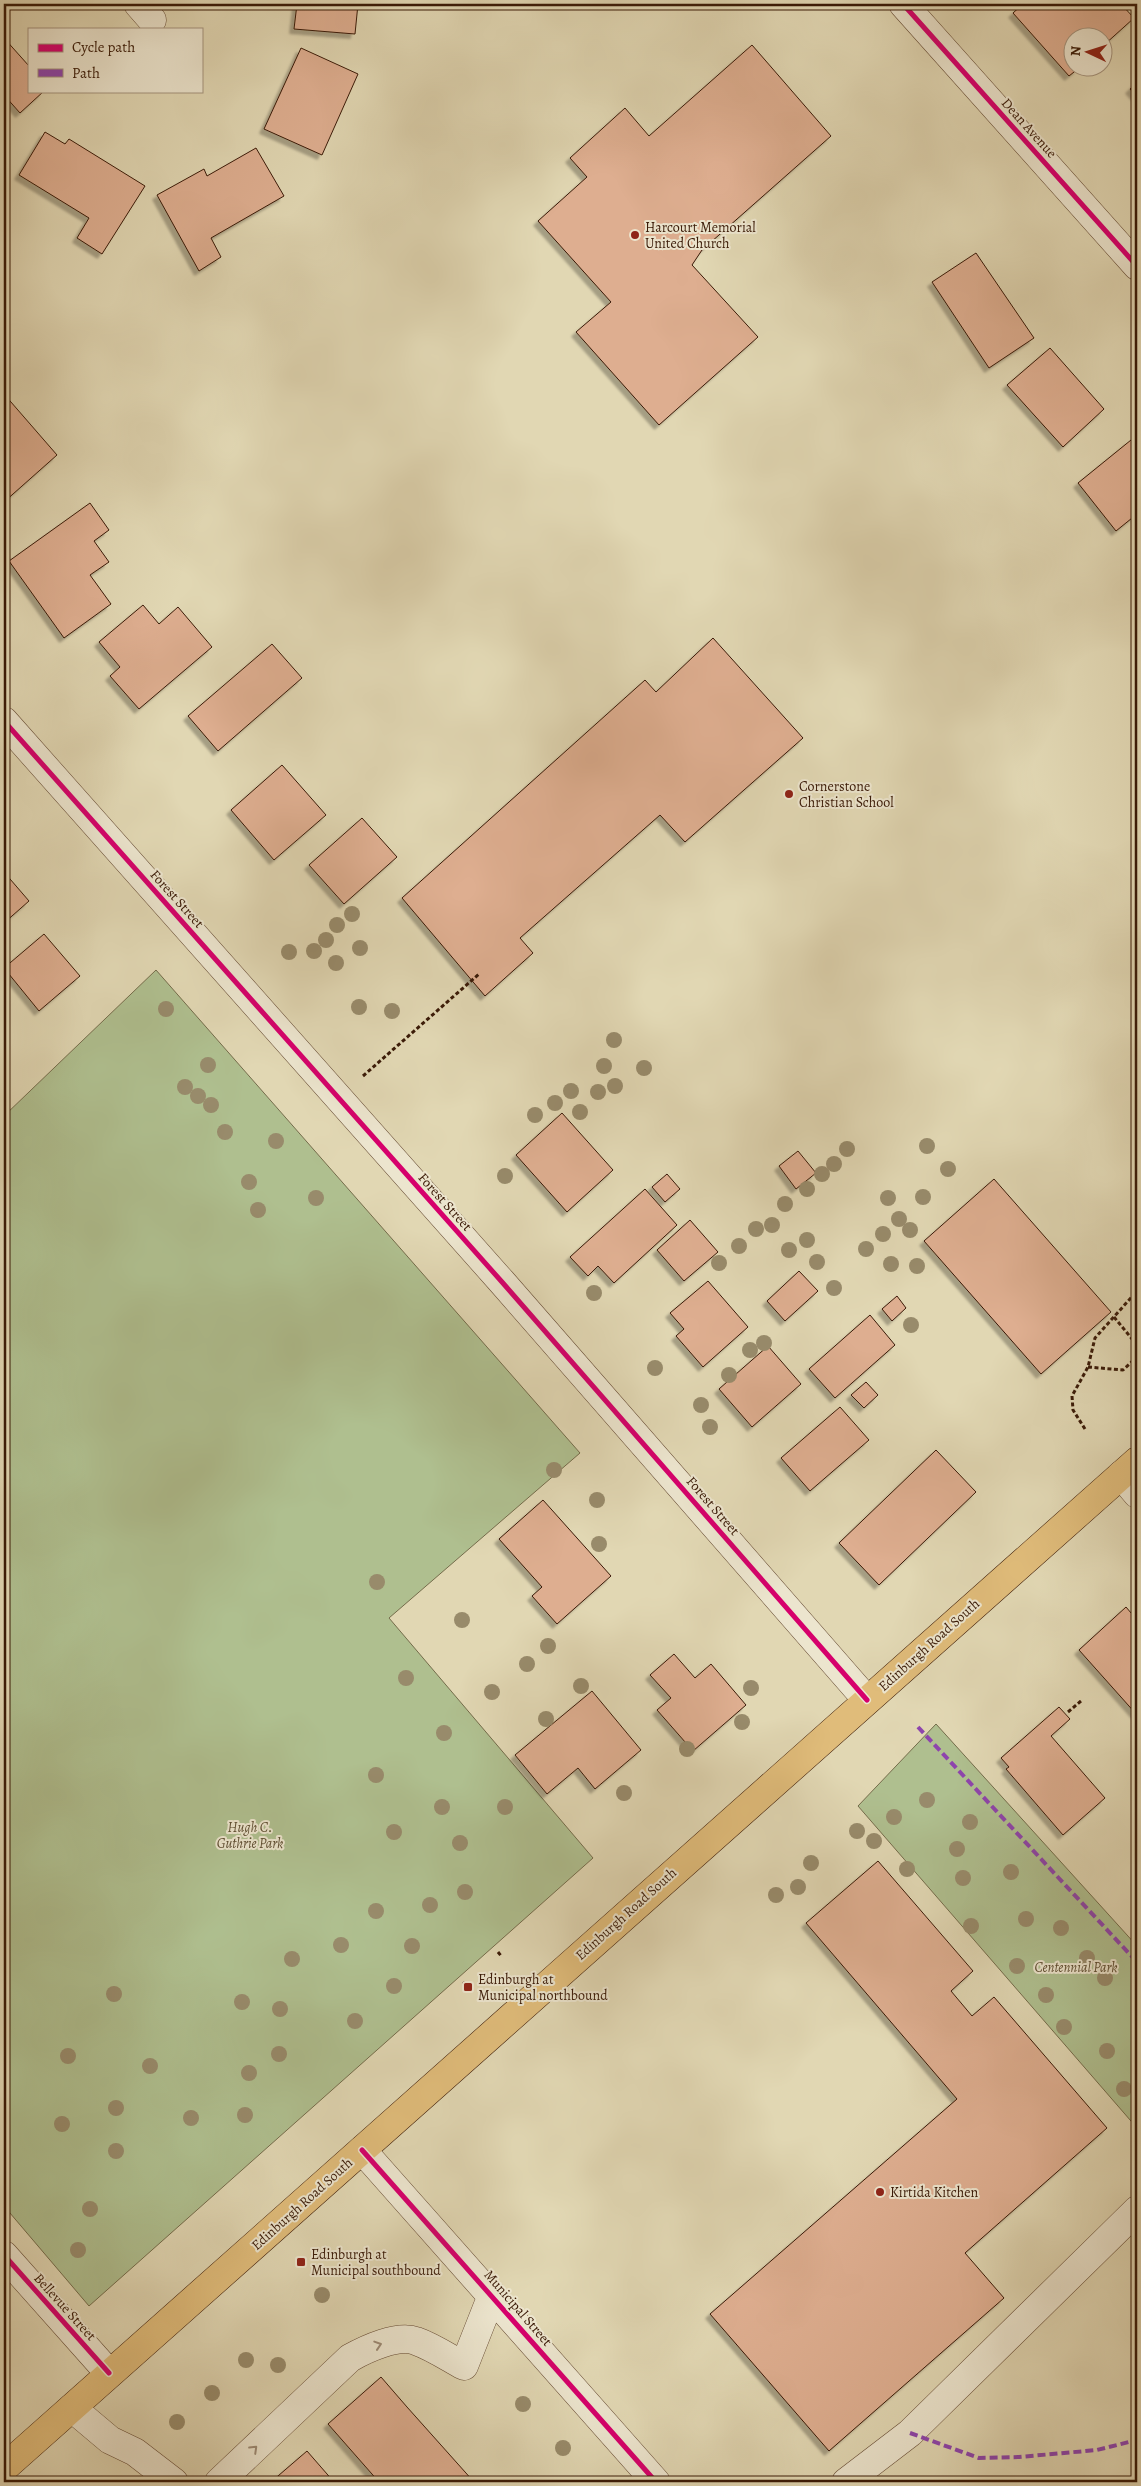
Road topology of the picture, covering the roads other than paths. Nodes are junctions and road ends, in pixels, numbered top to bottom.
1 (903, 4) edge
2 (1137, 266) edge
3 (4, 721) edge
4 (1132, 1477) edge
5 (867, 1700) junction
6 (362, 2150) junction
7 (1137, 2210) edge
8 (4, 2255) edge
9 (492, 2295) junction
10 (109, 2373) junction
11 (72, 2408) junction
12 (4, 2468) edge
13 (174, 2482) edge
14 (219, 2482) edge
15 (656, 2482) edge
16 (846, 2482) edge

1 - 2 street, Dean Avenue
3 - 5 street, Forest Street
4 - 5 main road, Edinburgh Road South
5 - 6 main road, Edinburgh Road South
6 - 9 street, Municipal Street
6 - 10 main road, Edinburgh Road South
7 - 16 street
8 - 10 street, Bellevue Street
14 -> 9 street
9 - 15 street, Municipal Street
10 - 11 main road, Edinburgh Road South
11 - 12 main road, Edinburgh Road South
11 - 13 street

